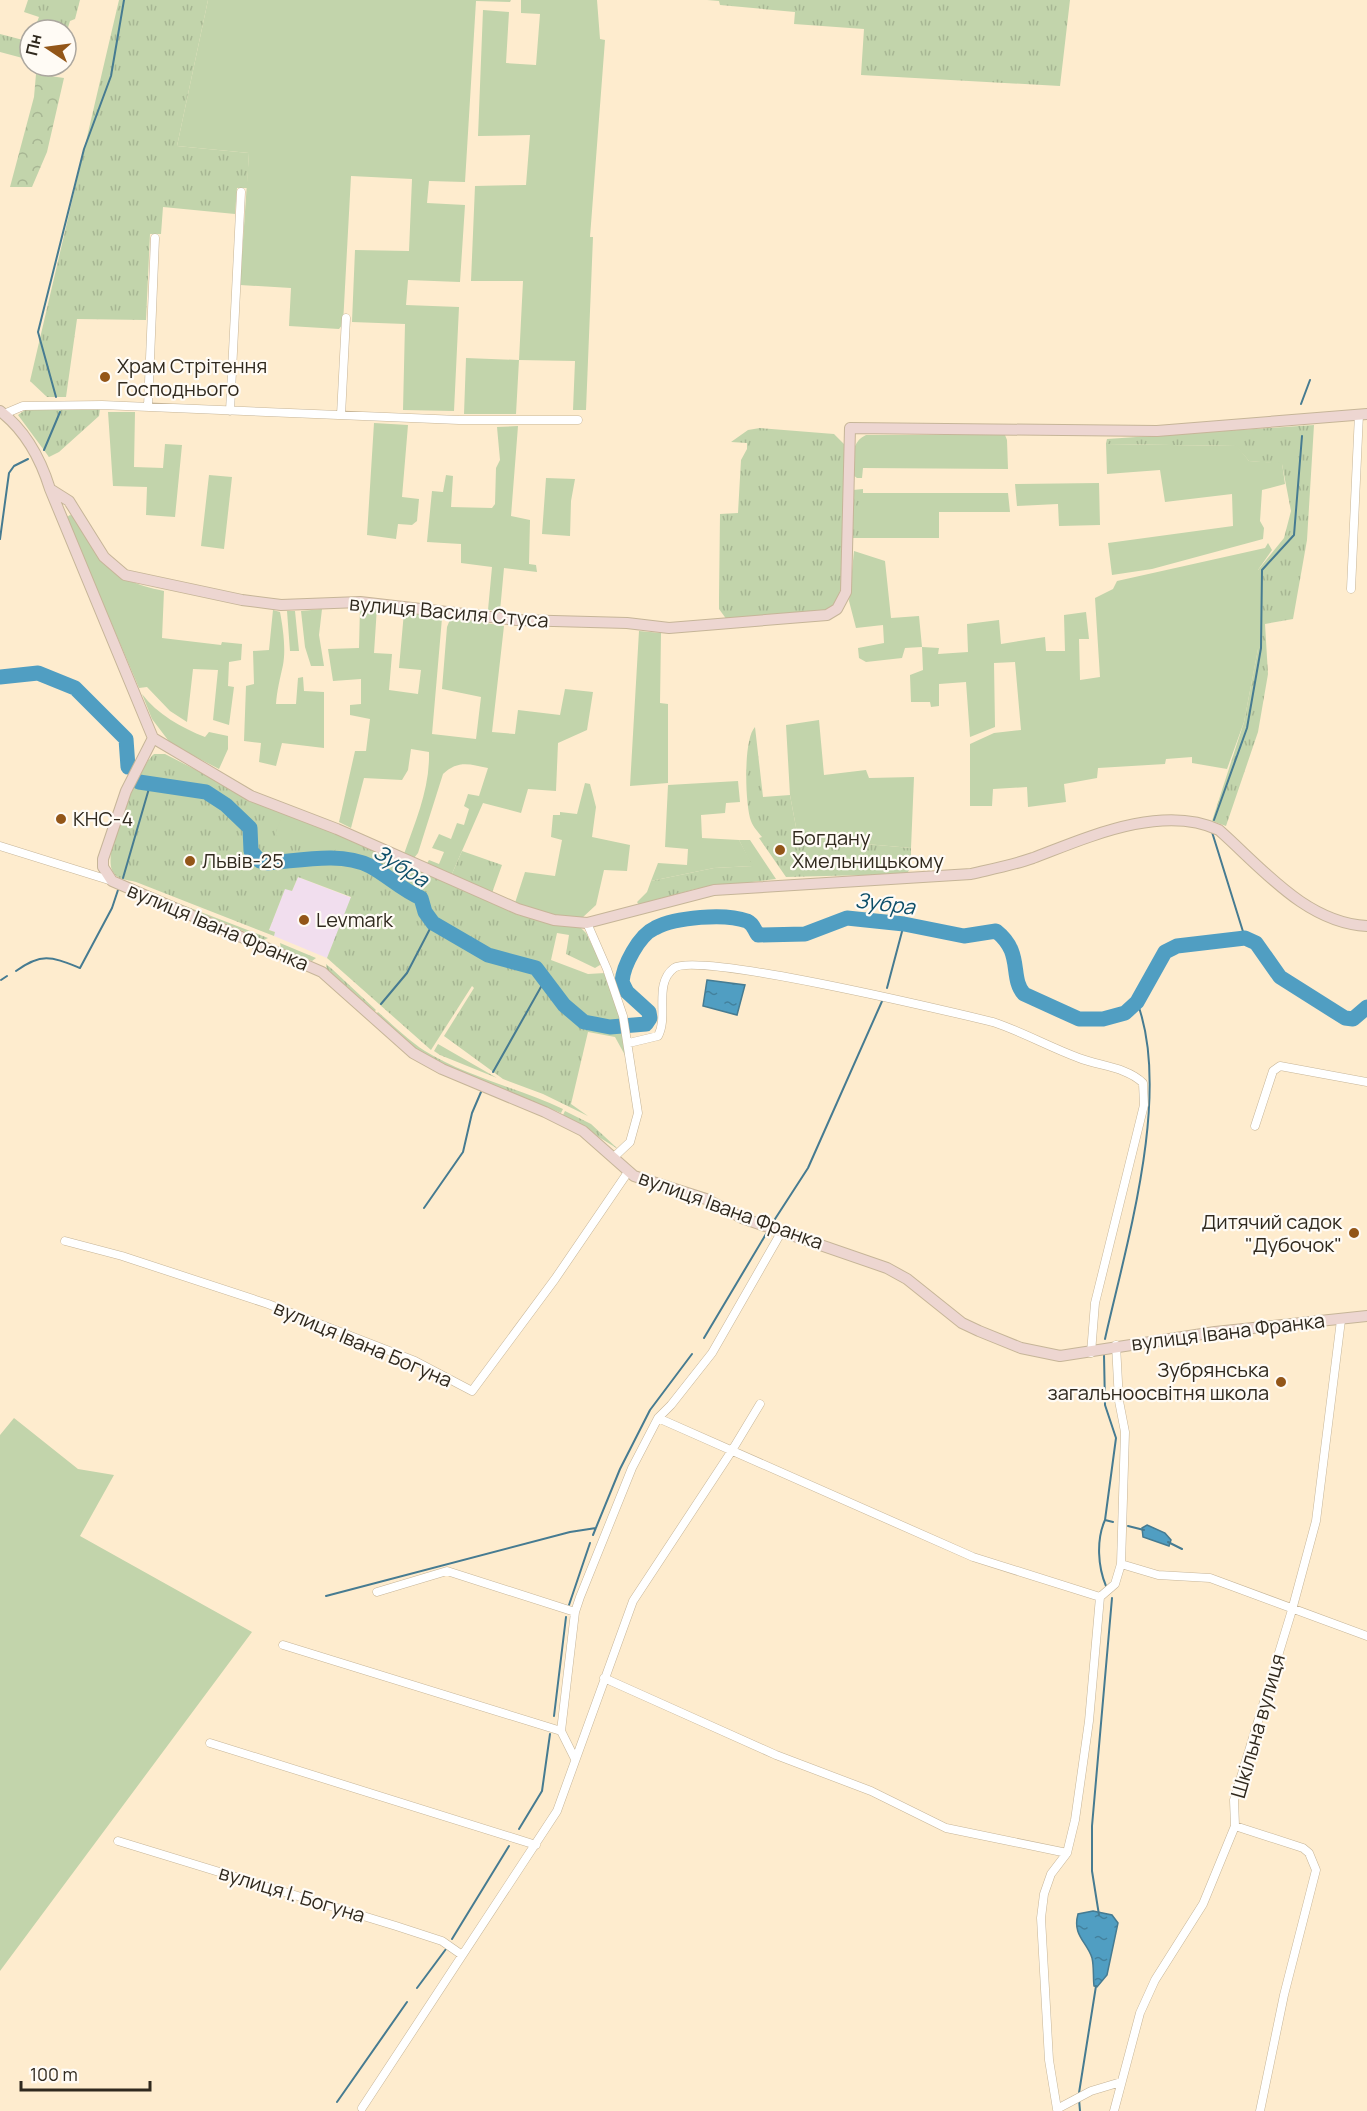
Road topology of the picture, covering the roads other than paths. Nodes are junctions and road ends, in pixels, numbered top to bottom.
1 (241, 192) dead end
2 (155, 238) dead end
3 (346, 318) dead end
4 (148, 407) junction
5 (230, 411) junction
6 (2, 412) edge
7 (1363, 414) edge
8 (341, 415) junction
9 (578, 420) dead end
10 (50, 489) junction
11 (1351, 589) dead end
12 (153, 738) junction
13 (0, 846) edge
14 (112, 881) junction
15 (586, 923) junction
16 (1367, 926) edge
17 (629, 1043) junction
18 (1367, 1082) edge
19 (1256, 1126) dead end
20 (614, 1157) junction
21 (628, 1172) junction
22 (782, 1231) junction
23 (65, 1241) dead end
24 (1367, 1316) edge
25 (1341, 1320) junction
26 (1116, 1345) junction
27 (1091, 1353) junction
28 (760, 1404) dead end
29 (658, 1418) junction
30 (731, 1452) junction
31 (1121, 1564) junction
32 (377, 1592) dead end
33 (1100, 1597) junction
34 (1292, 1610) junction
35 (575, 1612) junction
36 (1367, 1636) edge
37 (283, 1645) dead end
38 (604, 1678) junction
39 (561, 1731) junction
40 (210, 1743) dead end
41 (575, 1759) junction
42 (1236, 1826) junction
43 (118, 1841) dead end
44 (536, 1845) junction
45 (1066, 1853) junction
46 (462, 1955) junction
47 (1121, 2082) junction
48 (362, 2108) dead end
49 (1114, 2111) edge
50 (1260, 2111) edge

1 - 5 street
2 - 4 street
3 - 8 street
4 - 5 street
4 - 6 street
5 - 8 street
6 - 10 street
7 - 10 street, вулиця Василя Стуса
7 - 11 street
8 - 9 street
10 - 12 street
12 - 14 street
12 - 15 street
13 - 14 street, вулиця Івана Франка
14 - 20 street, вулиця Івана Франка
15 - 16 street
15 - 17 street
17 - 20 street
17 - 27 street
18 - 19 street
20 - 21 street, вулиця Івана Франка
21 - 22 street, вулиця Івана Франка
21 - 23 street, вулиця Івана Богуна
22 - 27 street, вулиця Івана Франка
22 - 29 street
24 - 25 street, вулиця Івана Франка
25 - 26 street, вулиця Івана Франка
25 - 34 street, Шкільна вулиця
26 - 27 street, вулиця Івана Франка
26 - 31 street
28 - 30 street
29 - 30 street
29 - 35 street
30 - 33 street
30 - 38 street
31 - 33 street
31 - 34 street
32 - 35 street
33 - 45 street
34 - 36 street
34 - 42 street, Шкільна вулиця
35 - 39 street
37 - 39 street
38 - 41 street
38 - 45 street
39 - 41 street
40 - 44 street
41 - 44 street
42 - 47 street, Шкільна вулиця
42 - 50 street
43 - 46 street, вулиця І. Богуна
44 - 46 street
45 - 47 street
46 - 48 street
47 - 49 street, Шкільна вулиця

